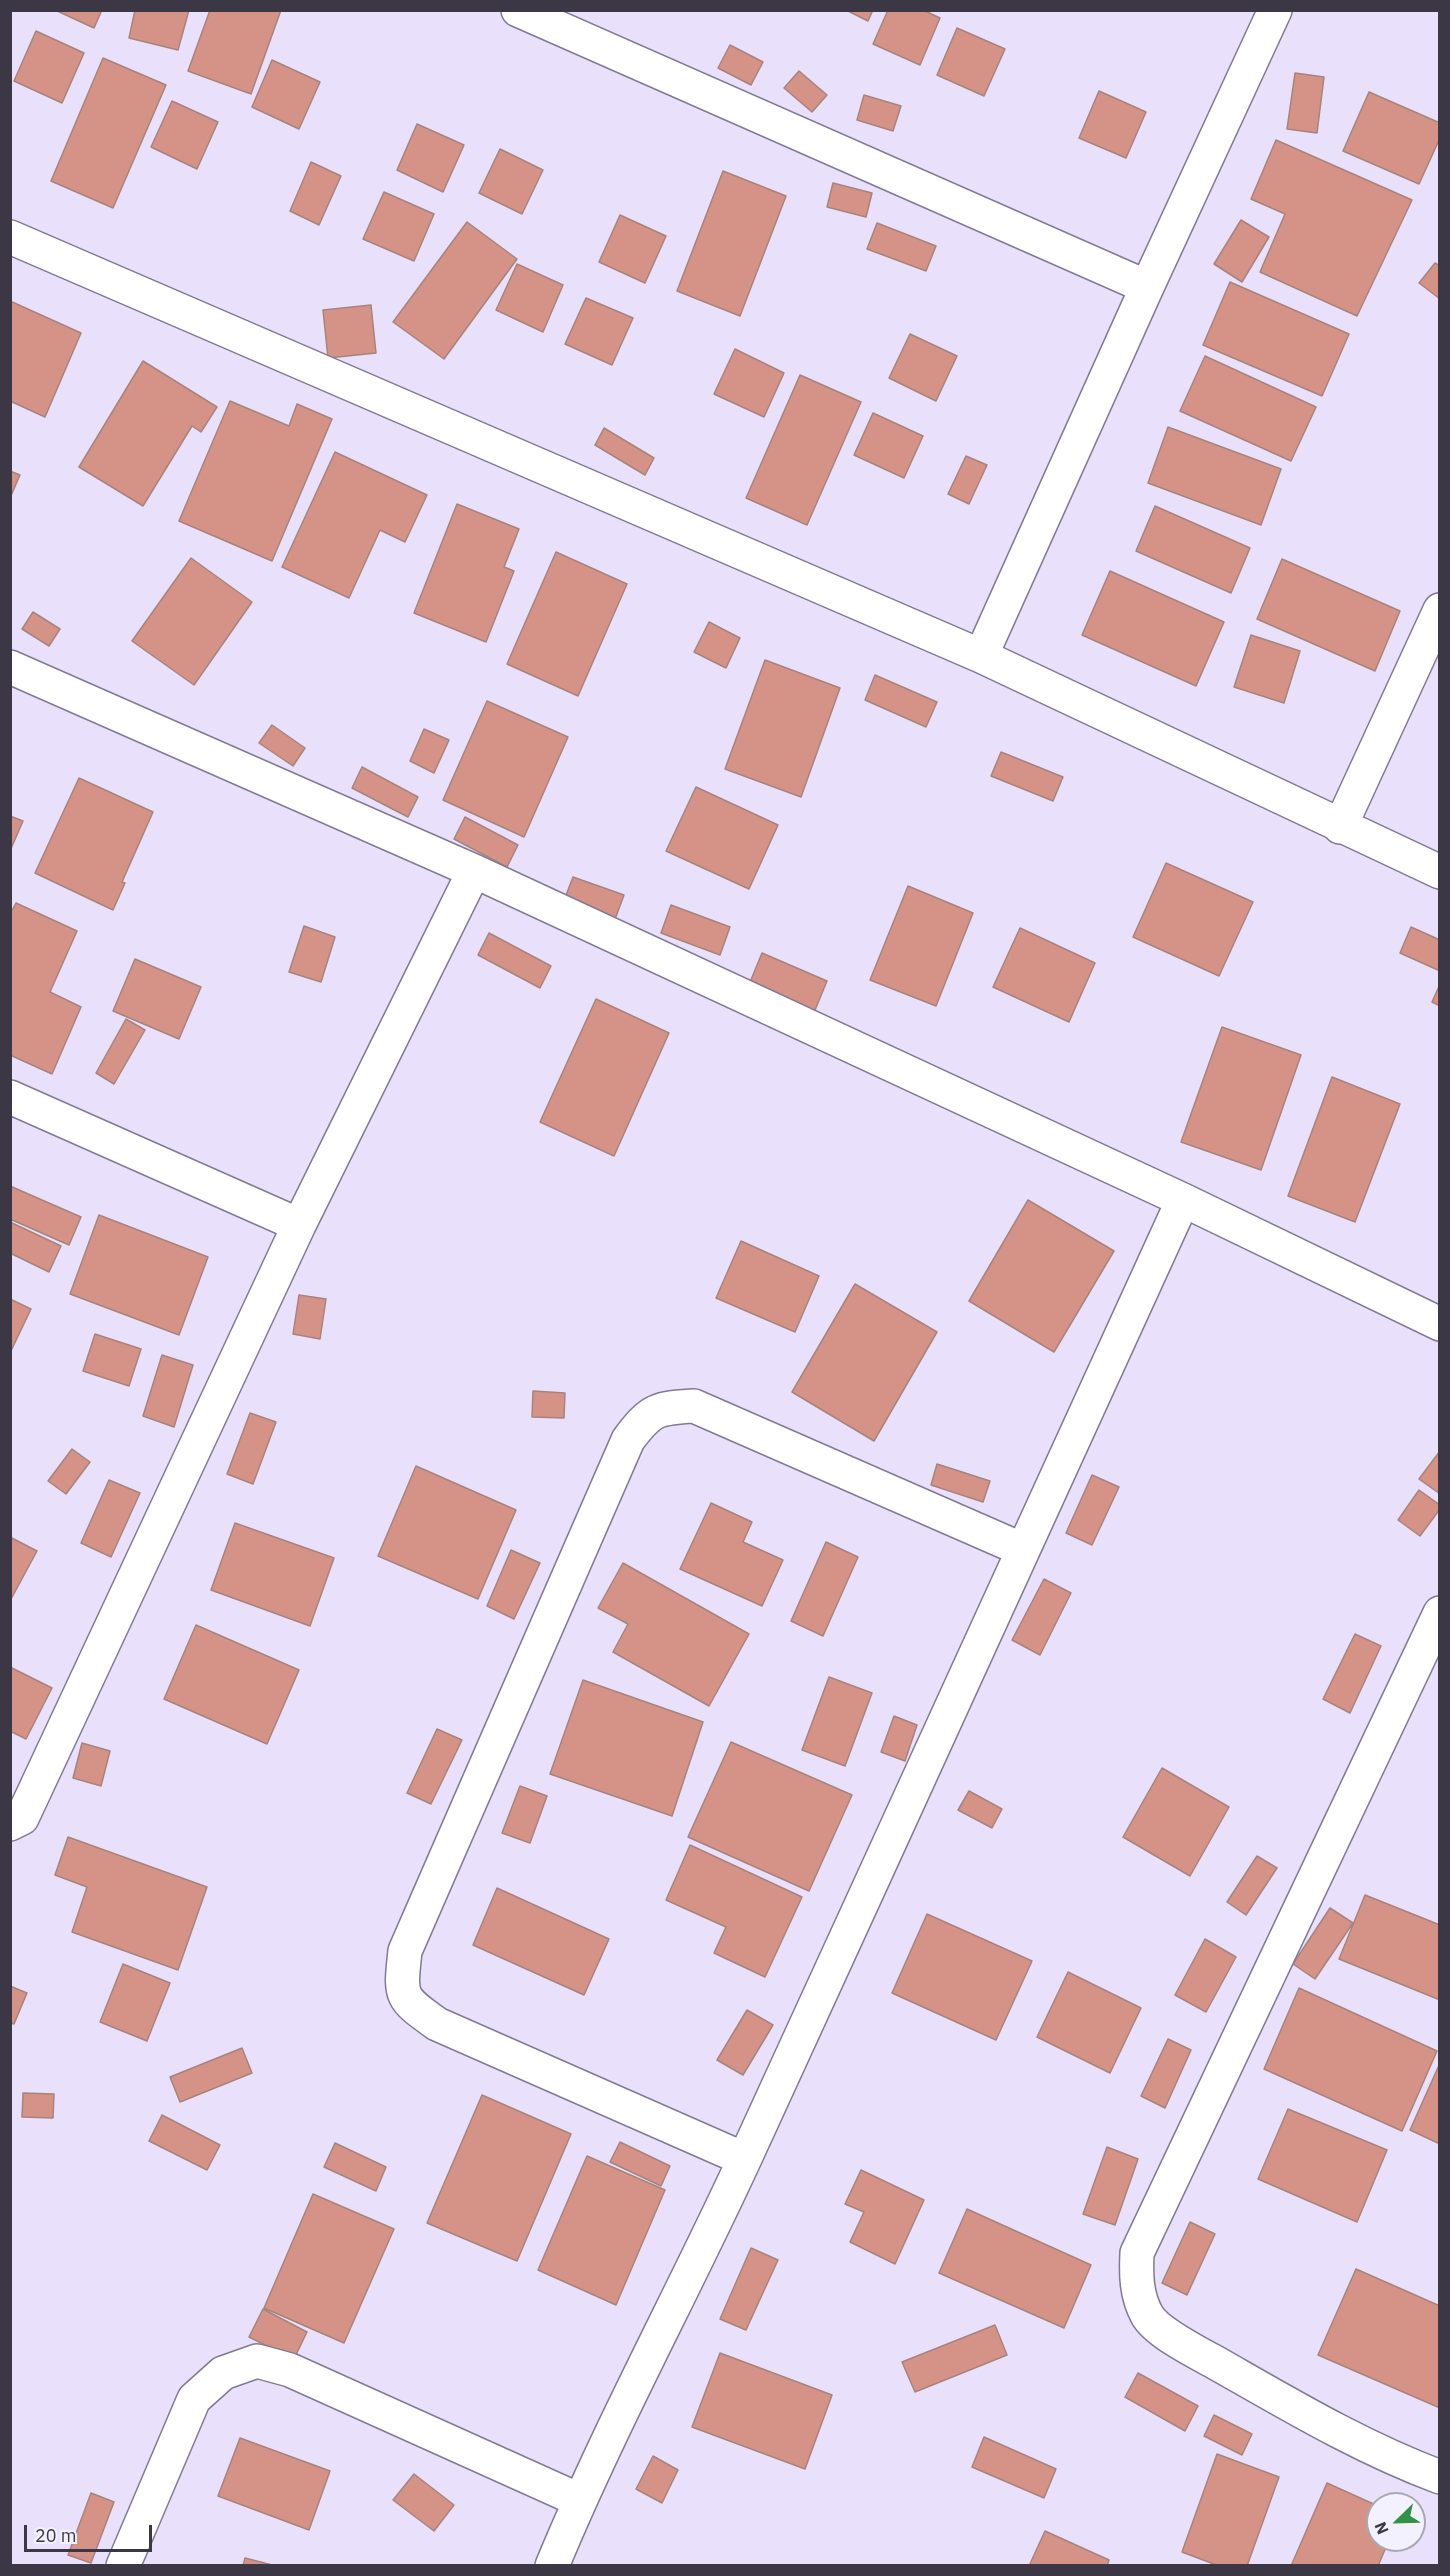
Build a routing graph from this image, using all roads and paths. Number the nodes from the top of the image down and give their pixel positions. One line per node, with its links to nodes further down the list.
1 (518, 10): 4 (street)
2 (1275, 10): 4 (street)
3 (10, 237): 6 (street)
4 (1147, 287): 6 (street)
5 (1440, 610): 8 (street)
6 (981, 656): 8 (street)
7 (10, 667): 9 (street)
8 (1341, 827): 10 (street)
9 (474, 871): 12 (street); 13 (street)
10 (1440, 872)
11 (10, 1098): 13 (street)
12 (1183, 1200): 14 (street); 15 (street)
13 (299, 1225): 17 (street)
14 (1440, 1324)
15 (1021, 1549): 18 (street); 18 (street)
16 (1440, 1613): 19 (street)
17 (10, 1824)
18 (744, 2159): 20 (street)
19 (1440, 2477)
20 (579, 2500): 21 (street); 22 (street)
21 (123, 2565)
22 (552, 2565)

